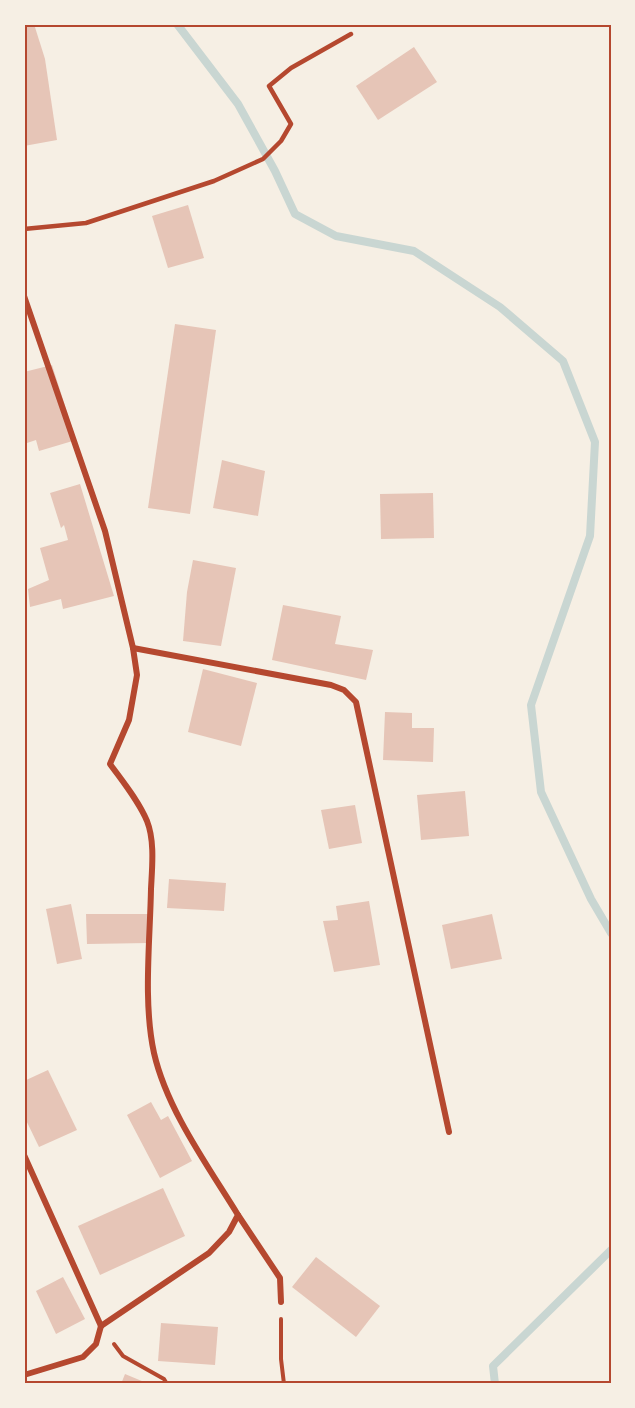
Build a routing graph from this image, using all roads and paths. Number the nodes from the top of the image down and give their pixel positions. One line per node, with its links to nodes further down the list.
1 (351, 34): 2 (lane)
2 (24, 229)
3 (24, 296): 4 (street)
4 (134, 648): 5 (street); 7 (street)
5 (449, 1132)
6 (24, 1155): 9 (street)
7 (238, 1215): 8 (street); 9 (street)
8 (280, 1302): 12 (path)
9 (101, 1326): 10 (street); 11 (path)
10 (24, 1375)
11 (167, 1384)
12 (284, 1384)

